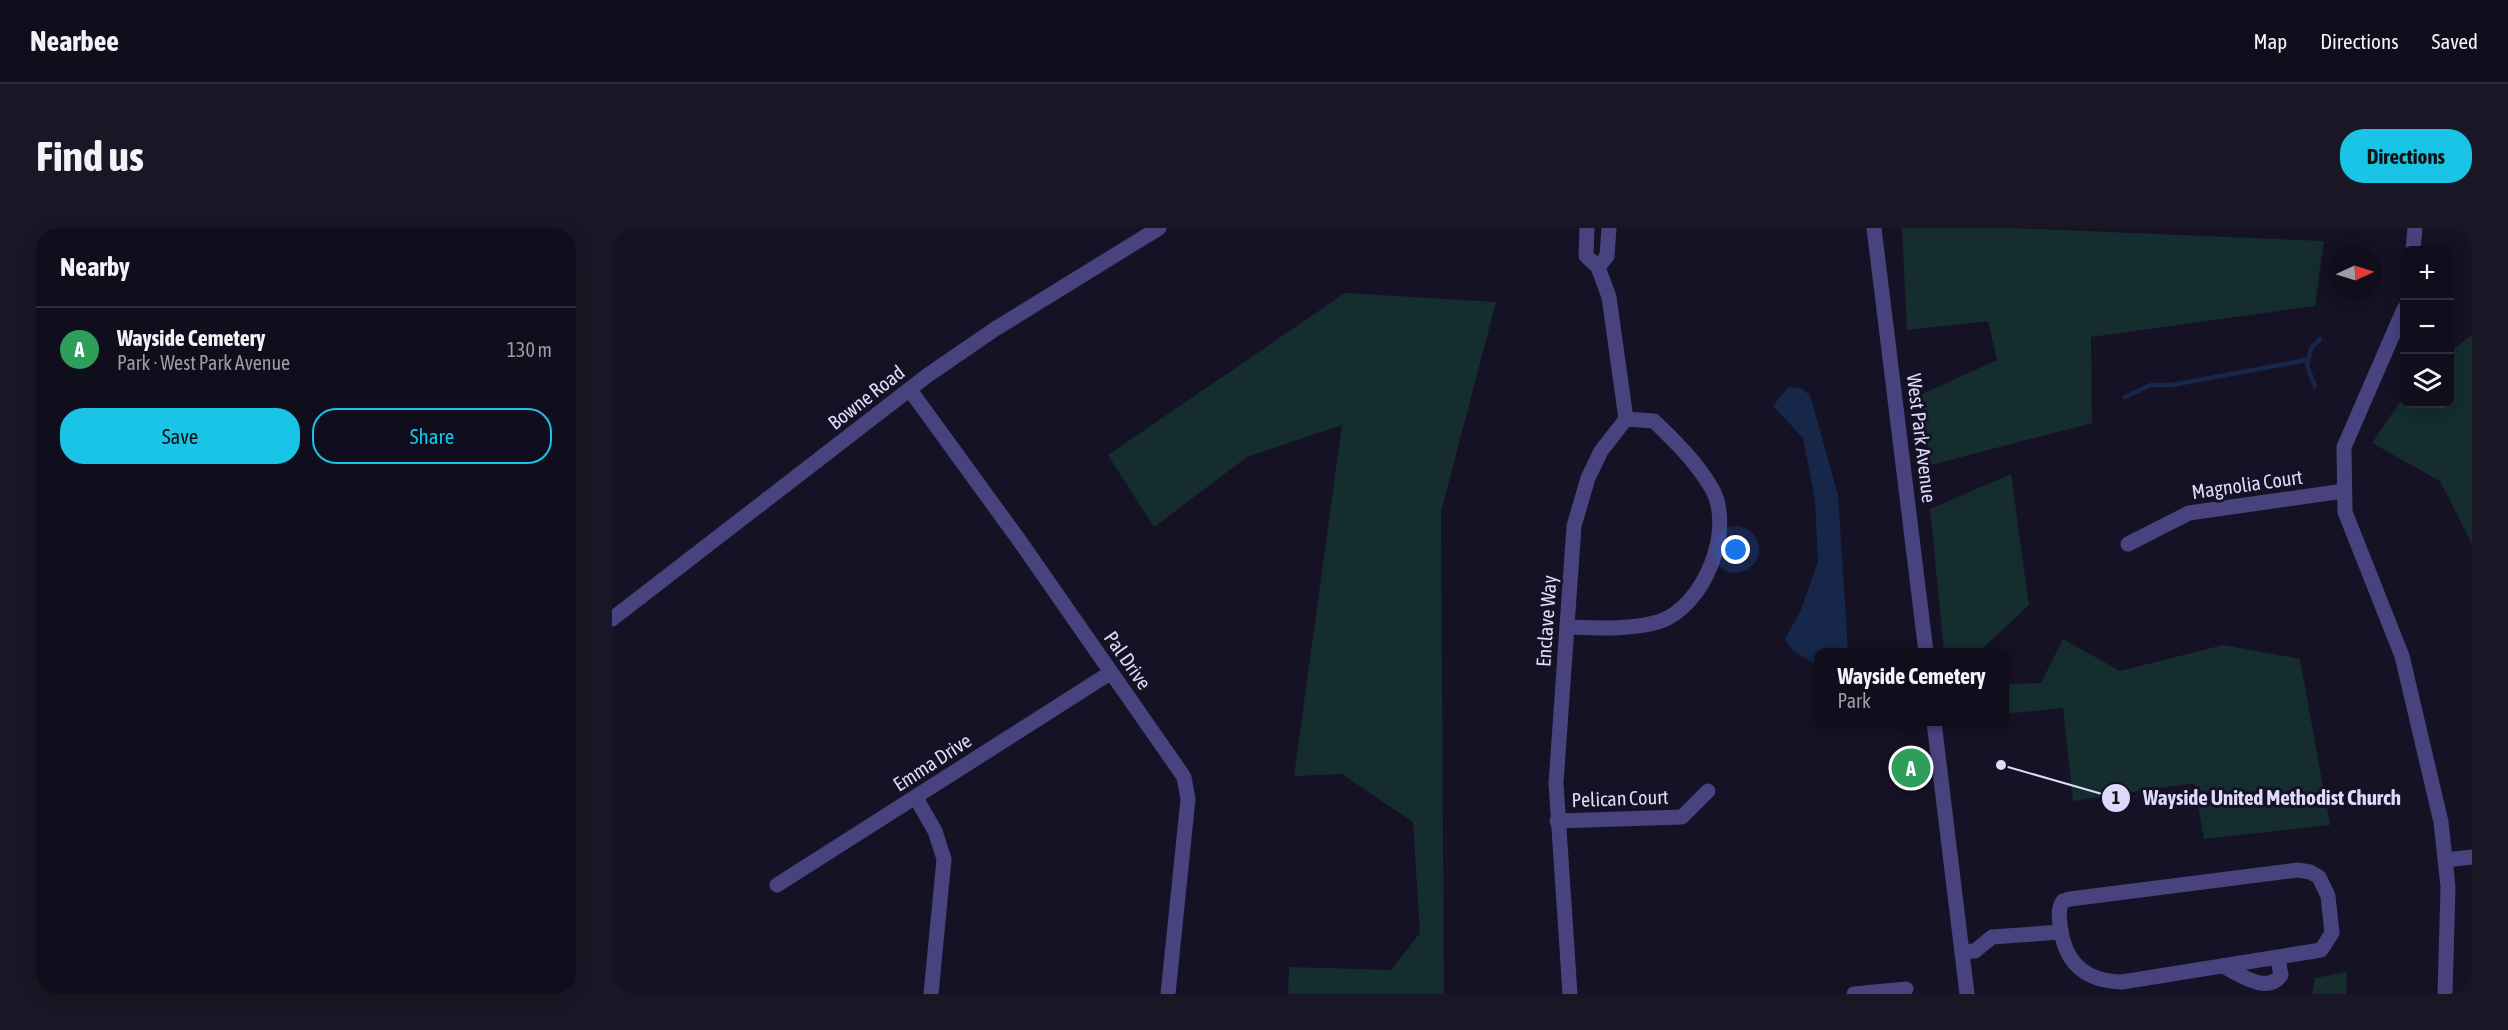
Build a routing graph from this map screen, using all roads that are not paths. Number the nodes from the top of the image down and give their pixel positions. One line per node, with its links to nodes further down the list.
1 (1159, 228): 9 (street, Bowne Road)
2 (1587, 228): 7 (street)
3 (1609, 228): 7 (street)
4 (1874, 228): 15 (street, West Park Avenue)
5 (2415, 228): 6 (street)
6 (2413, 246)
7 (1598, 267): 10 (street)
8 (2400, 318): 11 (street)
9 (910, 390): 13 (street, Bowne Road); 16 (street, Pal Drive)
10 (1626, 419): 14 (street, Enclave Way); 14 (street)
11 (2344, 491): 12 (street, Magnolia Court); 22 (street)
12 (2128, 544)
13 (612, 619)
14 (1567, 627): 20 (street, Enclave Way)
15 (1926, 648)
16 (1110, 673): 19 (street, Emma Drive); 30 (street, Pal Drive)
17 (1934, 726): 25 (street)
18 (1708, 790): 20 (street, Pelican Court)
19 (916, 798): 23 (street, Emma Drive); 29 (street)
20 (1557, 821): 31 (street, Enclave Way)
21 (2472, 857): 22 (street)
22 (2446, 860): 34 (street)
23 (777, 885)
24 (2061, 932): 25 (street); 26 (street); 27 (street)
25 (1962, 952): 33 (street)
26 (2278, 959): 27 (street); 27 (street)
27 (2225, 967)
28 (1905, 989): 32 (street)
29 (931, 994)
30 (1168, 994)
31 (1570, 994)
32 (1854, 994)
33 (1967, 994)
34 (2445, 994)

